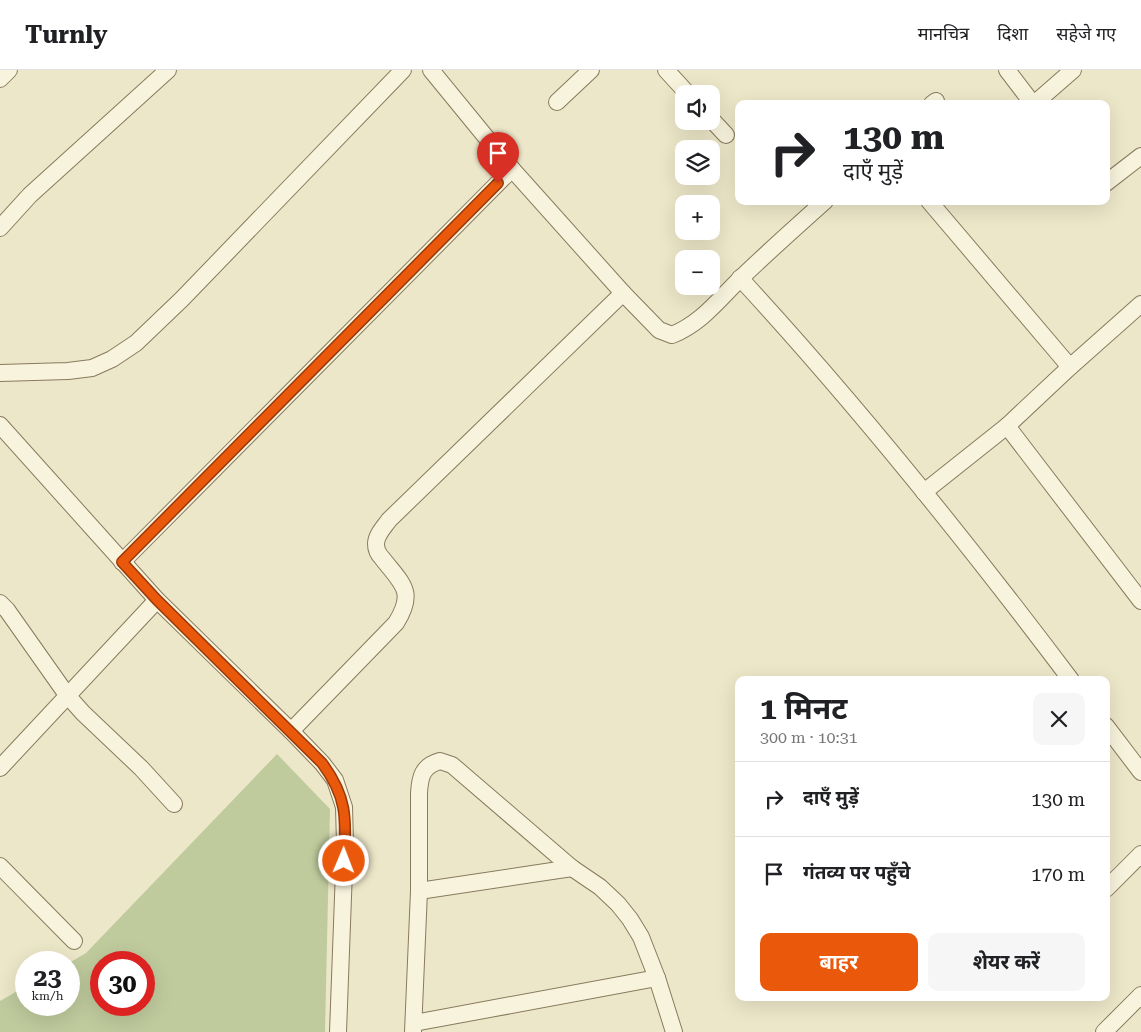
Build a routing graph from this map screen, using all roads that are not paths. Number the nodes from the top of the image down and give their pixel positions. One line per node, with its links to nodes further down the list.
1 (9, 70): 9 (street)
2 (168, 70): 21 (street)
3 (404, 70): 26 (street)
4 (431, 70): 17 (street)
5 (591, 70): 13 (street)
6 (666, 70): 10 (street)
7 (1007, 70): 11 (street)
8 (1073, 70): 12 (street)
9 (0, 79)
10 (680, 85)
11 (1030, 100)
12 (1038, 100)
13 (557, 102)
14 (720, 129): 15 (street)
15 (726, 135)
16 (1138, 165): 18 (street)
17 (512, 169): 23 (street); 30 (street)
18 (1110, 181)
19 (821, 205): 22 (street)
20 (932, 205): 25 (street)
21 (0, 228)
22 (740, 278): 23 (street); 29 (street)
23 (623, 293): 36 (street)
24 (1141, 304): 25 (street)
25 (1070, 367): 28 (street)
26 (0, 373)
27 (0, 425): 30 (street)
28 (1007, 426): 29 (street); 32 (street)
29 (924, 492): 34 (street)
30 (122, 562): 31 (street)
31 (157, 600): 35 (street); 36 (street)
32 (1141, 601)
33 (0, 603): 35 (street)
34 (1069, 676)
35 (67, 695): 38 (street); 40 (street)
36 (291, 731): 50 (street)
37 (1110, 731): 39 (street)
38 (0, 768)
39 (1141, 772)
40 (174, 804)
41 (1141, 854): 44 (street)
42 (0, 866): 46 (street)
43 (572, 868): 45 (street); 45 (street); 47 (street)
44 (1110, 885)
45 (419, 891): 49 (street)
46 (74, 941)
47 (657, 978): 49 (street); 51 (street)
48 (1141, 995): 52 (street)
49 (413, 1027)
50 (338, 1032)
51 (674, 1032)
52 (1104, 1032)

